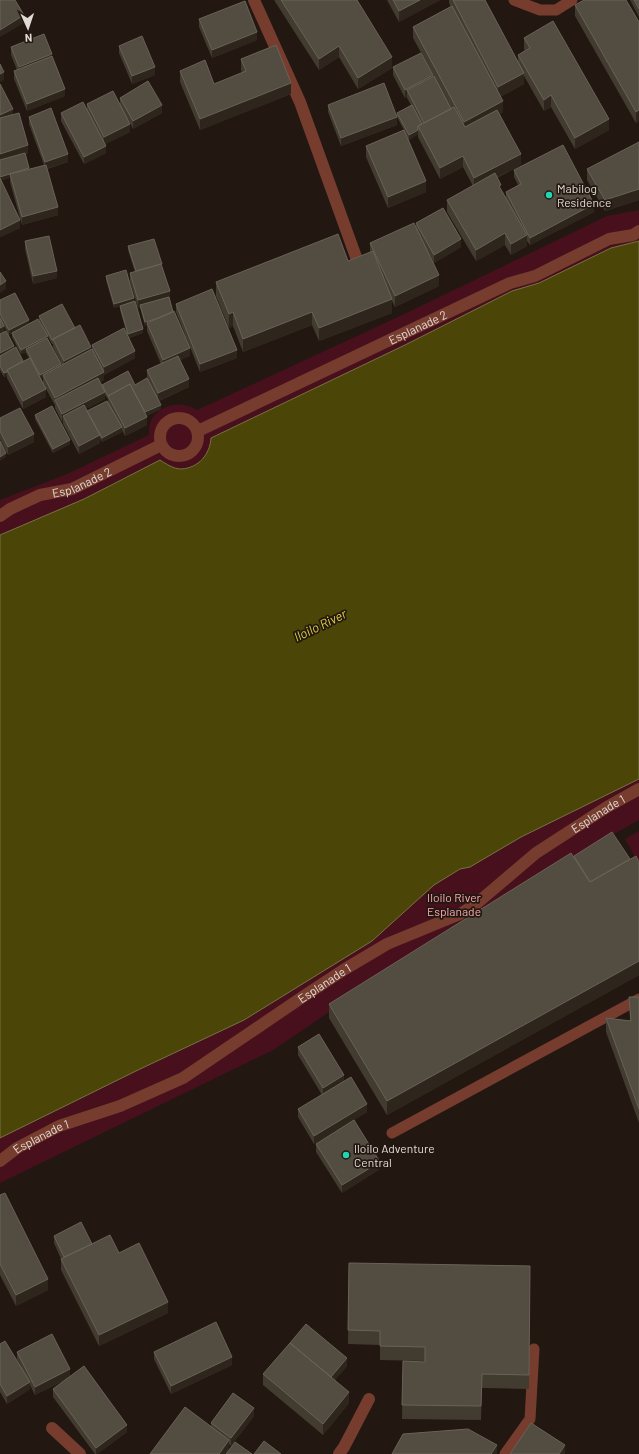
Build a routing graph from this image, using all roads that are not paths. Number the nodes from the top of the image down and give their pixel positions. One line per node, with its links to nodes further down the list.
1 (254, 0): 5 (street)
2 (514, 0): 3 (lane)
3 (572, 0)
4 (639, 231): 6 (street, Esplanade 2)
5 (356, 256)
6 (198, 431): 7 (street); 7 (street)
7 (161, 445): 8 (street, Esplanade 2)
8 (0, 516)
9 (639, 789): 12 (street, Esplanade 1)
10 (639, 999): 11 (lane)
11 (392, 1133)
12 (0, 1161)
13 (534, 1349): 18 (lane)
14 (369, 1399): 17 (street)
15 (52, 1428): 16 (street)
16 (80, 1454)
17 (339, 1454)
18 (505, 1454)

